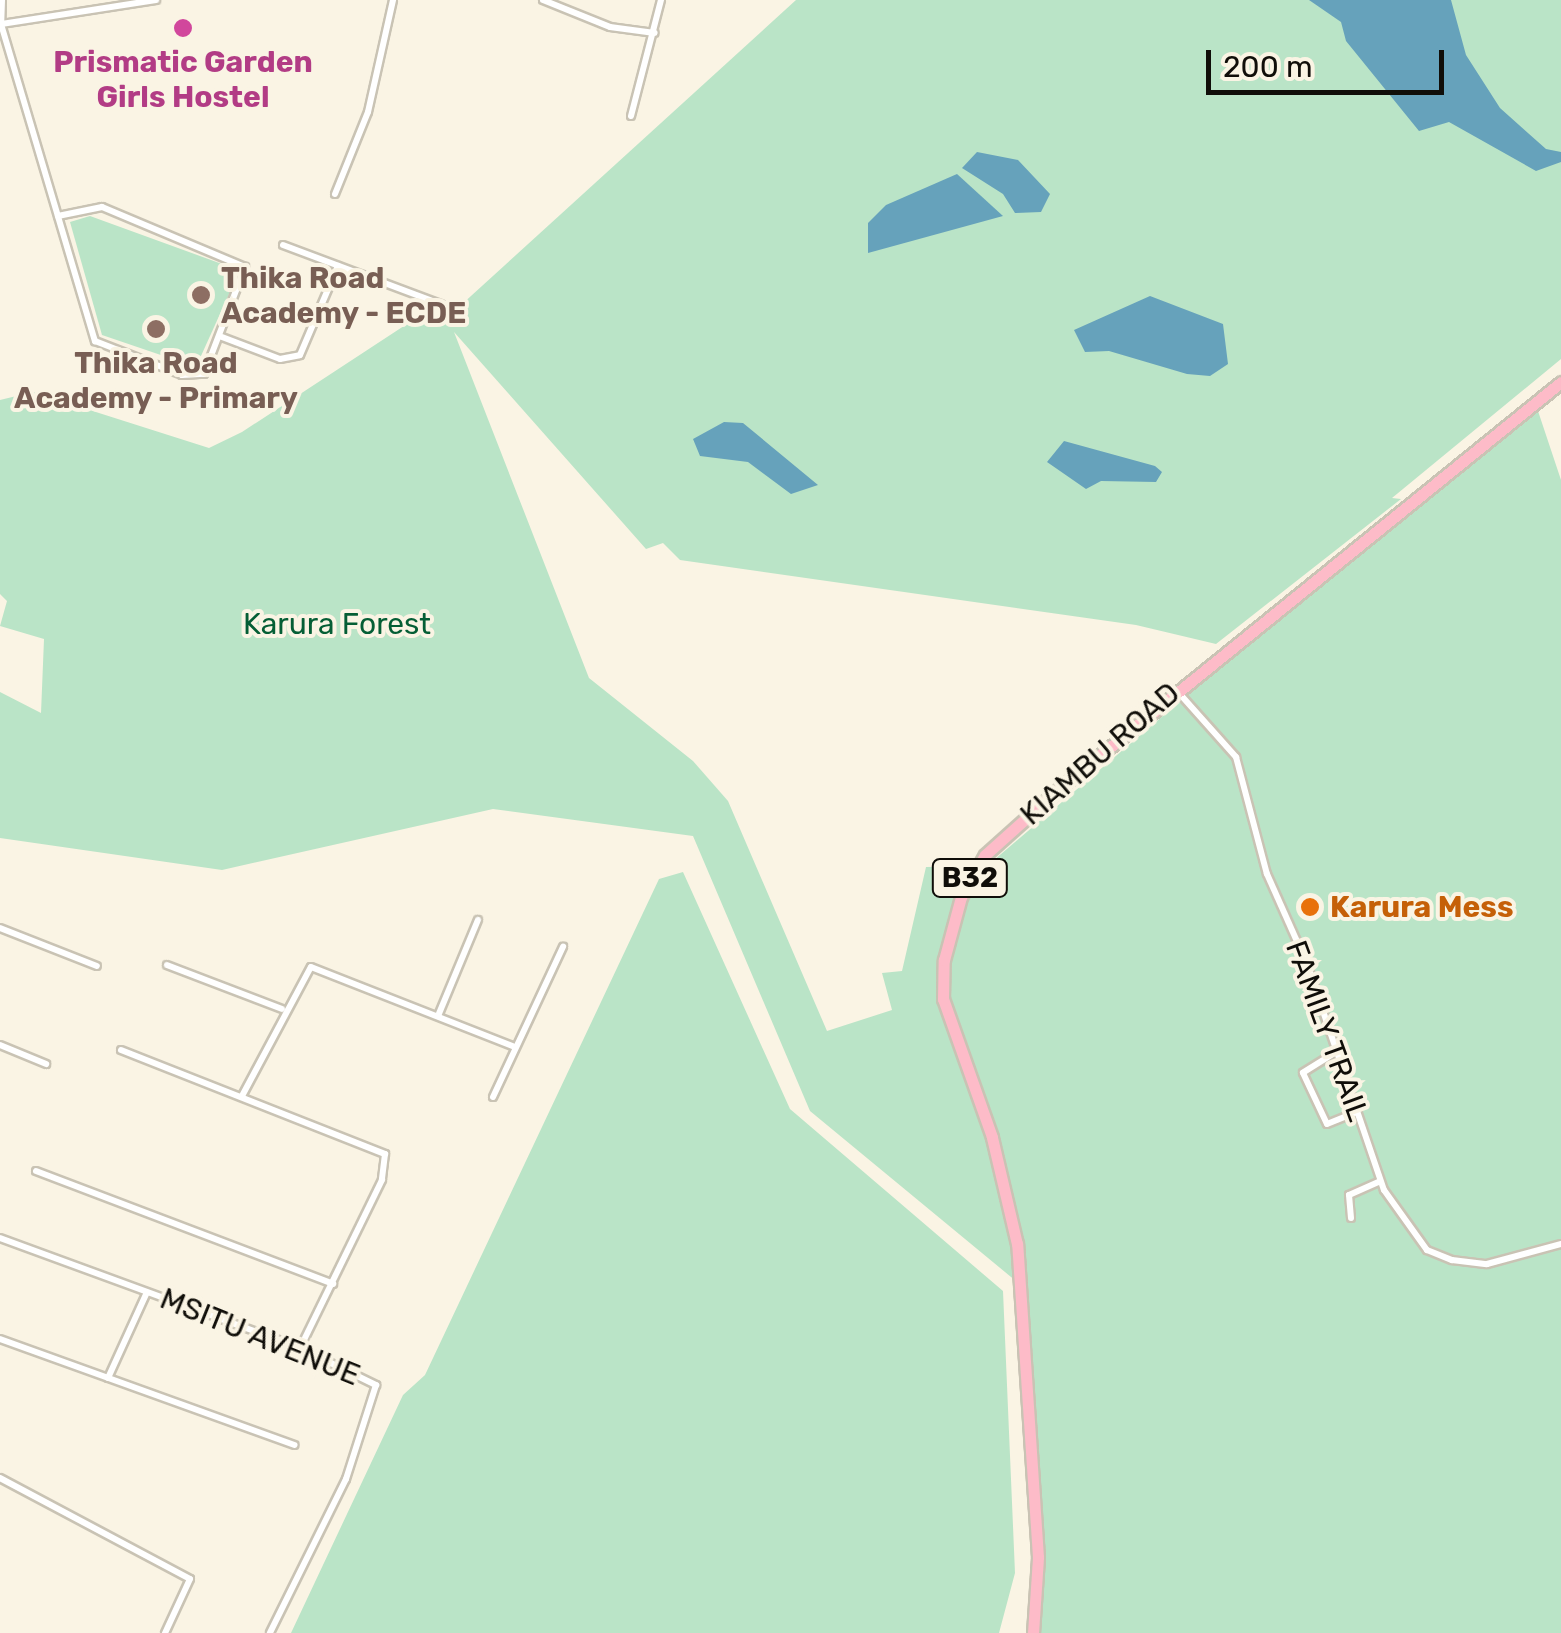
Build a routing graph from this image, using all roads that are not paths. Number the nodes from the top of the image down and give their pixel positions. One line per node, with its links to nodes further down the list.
1 (2, 0): 8 (street)
2 (87, 0): 7 (street)
3 (156, 0): 7 (street)
4 (394, 0): 11 (street)
5 (543, 0): 9 (street)
6 (661, 0): 9 (street)
7 (89, 11): 8 (street)
8 (0, 24): 12 (street)
9 (655, 33): 10 (street)
10 (631, 116)
11 (335, 194)
12 (58, 216): 16 (street); 16 (street)
13 (283, 245): 14 (street)
14 (338, 266): 15 (street); 16 (street)
15 (441, 304)
16 (222, 337)
17 (1561, 382): 18 (highway, KIAMBU ROAD / B32)
18 (1175, 688): 29 (street, FAMILY TRAIL); 48 (highway, KIAMBU ROAD / B32)
19 (478, 920): 25 (street)
20 (0, 928): 23 (street)
21 (563, 947): 27 (street)
22 (166, 965): 24 (street)
23 (98, 966)
24 (283, 1009): 25 (street); 31 (street)
25 (438, 1016): 27 (street)
26 (0, 1045): 30 (street)
27 (514, 1046): 32 (street)
28 (121, 1050): 31 (street)
29 (1336, 1052): 33 (street, FAMILY TRAIL); 33 (street)
30 (46, 1064)
31 (242, 1096): 39 (street)
32 (493, 1097)
33 (1357, 1112): 35 (street, FAMILY TRAIL)
34 (36, 1171): 39 (street)
35 (1380, 1181): 36 (street); 38 (street, FAMILY TRAIL)
36 (1351, 1218)
37 (0, 1238): 40 (street, MSITU AVENUE)
38 (1561, 1244)
39 (332, 1284): 42 (street)
40 (147, 1292): 42 (street, MSITU AVENUE); 43 (street)
41 (0, 1339): 43 (street)
42 (300, 1348): 47 (street, MSITU AVENUE)
43 (108, 1378): 44 (street)
44 (294, 1445)
45 (0, 1478): 46 (street)
46 (165, 1633)
47 (270, 1633)
48 (1033, 1633)

